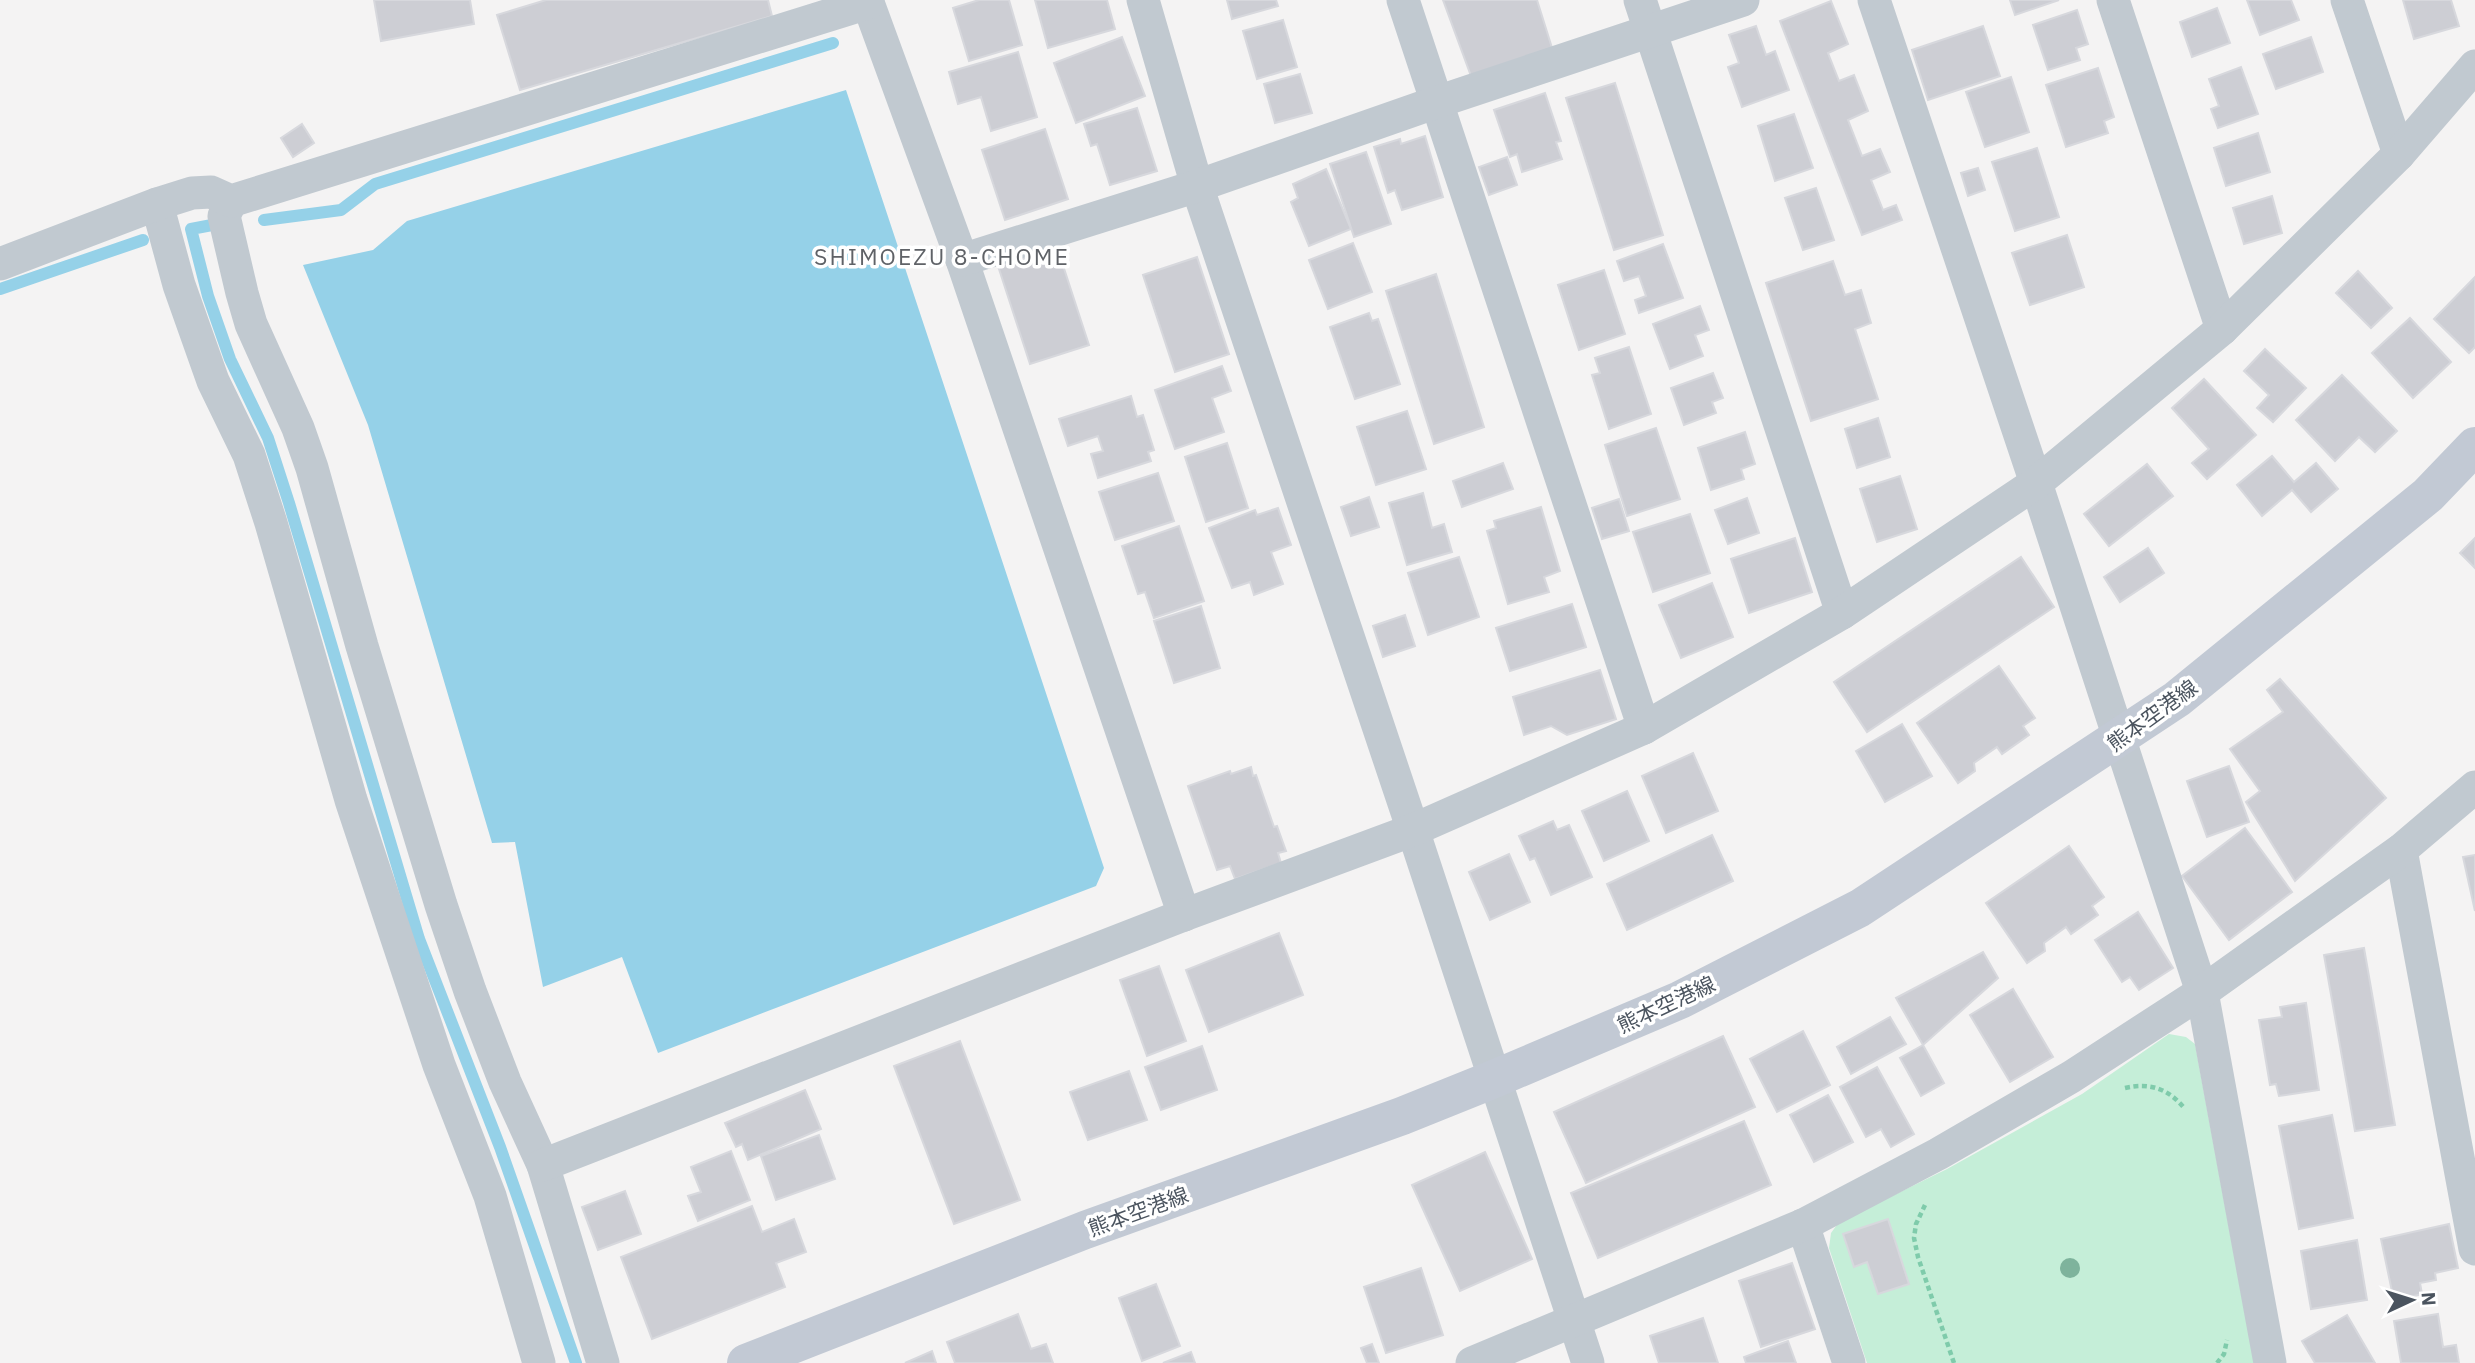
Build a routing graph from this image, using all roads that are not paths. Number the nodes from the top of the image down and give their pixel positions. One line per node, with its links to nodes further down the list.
1 (1143, 0): 13 (street)
2 (1403, 0): 11 (street)
3 (1640, 0): 9 (street)
4 (1743, 0): 9 (street)
5 (1874, 0): 20 (street)
6 (2113, 0): 18 (street)
7 (2347, 0): 12 (street)
8 (868, 2): 14 (street); 16 (street)
9 (1650, 31): 11 (street); 21 (street)
10 (2475, 66): 12 (street)
11 (1437, 102): 13 (street); 22 (street)
12 (2399, 154): 18 (street)
13 (1197, 186): 16 (street); 25 (street)
14 (231, 201): 15 (street); 30 (street)
15 (157, 204): 17 (street); 34 (street)
16 (962, 260): 27 (street)
17 (0, 264)
18 (2221, 329): 20 (street)
19 (2475, 446): 23 (main road, 熊本空港線)
20 (2036, 483): 21 (street); 23 (street)
21 (1842, 613): 22 (street)
22 (1644, 728): 25 (street)
23 (2120, 738): 28 (street); 29 (main road, 熊本空港線)
24 (2475, 787): 26 (street)
25 (1413, 830): 27 (street); 29 (street)
26 (2401, 850): 28 (street); 32 (street)
27 (1184, 915): 30 (street)
28 (2202, 992): 31 (street); 40 (street)
29 (1494, 1079): 33 (street); 36 (main road, 熊本空港線)
30 (543, 1165): 35 (street)
31 (1803, 1225): 33 (street); 39 (street)
32 (2475, 1249)
33 (1575, 1321): 37 (street); 38 (street)
34 (539, 1363)
35 (603, 1363)
36 (746, 1363)
37 (1472, 1363)
38 (1588, 1363)
39 (1849, 1363)
40 (2270, 1363)

